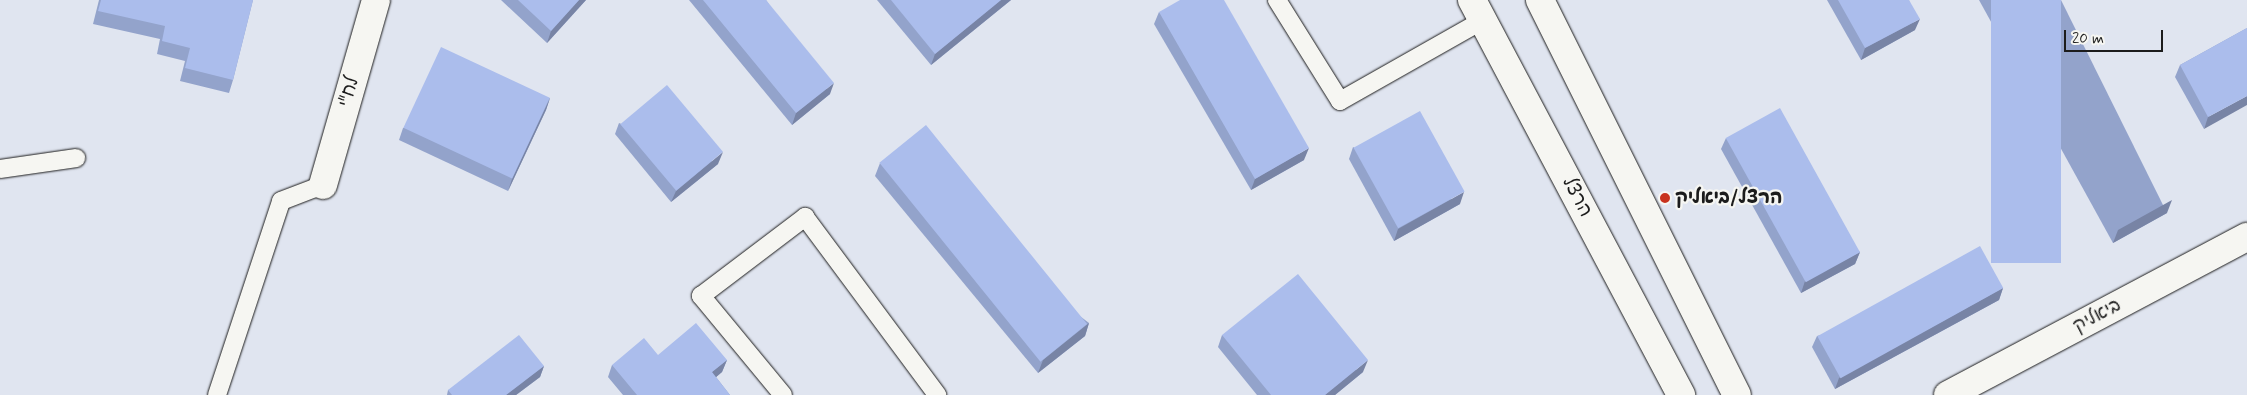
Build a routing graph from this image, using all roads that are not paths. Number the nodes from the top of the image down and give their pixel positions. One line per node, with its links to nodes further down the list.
1 (376, 0): 7 (street, לח"י)
2 (1277, 0): 4 (lane)
3 (1540, 0): 13 (street)
4 (1478, 10): 12 (street, הרצל)
5 (76, 158): 6 (lane)
6 (0, 170)
7 (323, 185): 9 (lane)
8 (2247, 237): 14 (street, ביאליק)
9 (217, 395)
10 (783, 395): 11 (lane)
11 (937, 395)
12 (1681, 395)
13 (1737, 395)
14 (1948, 395)

